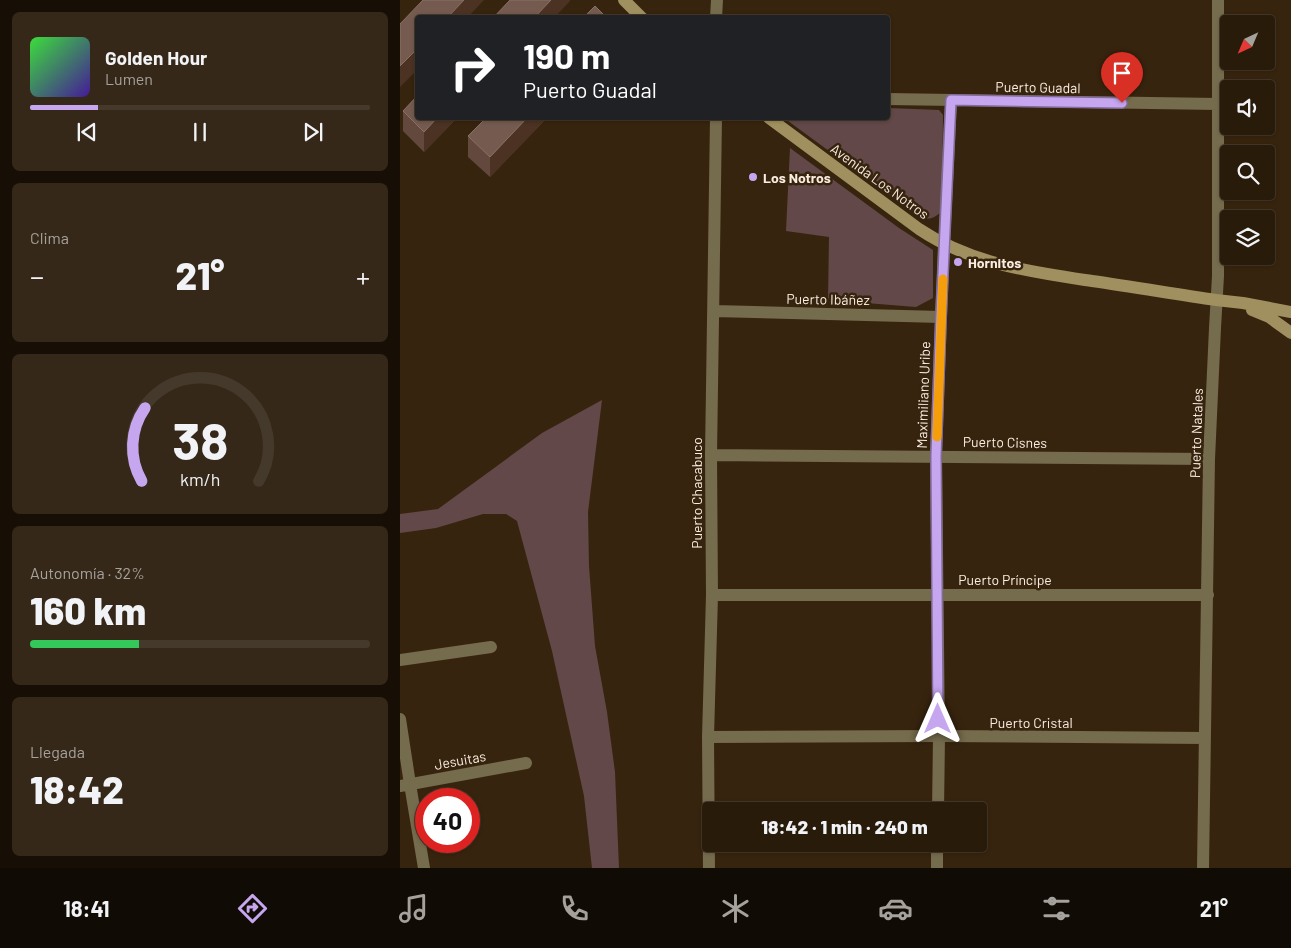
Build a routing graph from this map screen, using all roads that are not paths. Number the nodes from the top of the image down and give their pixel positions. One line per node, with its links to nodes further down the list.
1 (624, 0): 4 (main road)
2 (716, 0): 5 (street)
3 (1218, 0): 8 (street, Puerto Natales)
4 (639, 15)
5 (716, 15)
6 (890, 99): 7 (street, Puerto Guadal)
7 (951, 100): 8 (street, Puerto Guadal); 11 (street, Maximiliano Uribe)
8 (1218, 104): 12 (street, Puerto Natales)
9 (716, 120): 13 (street, Puerto Chacabuco)
10 (772, 120): 11 (main road, Avenida Los Notros)
11 (944, 244): 12 (main road, Avenida Los Notros); 15 (street, Maximiliano Uribe)
12 (1216, 300): 14 (main road, Avenida Los Notros); 16 (main road, Avenida Los Notros); 19 (street, Puerto Natales)
13 (714, 311): 15 (street, Puerto Ibáñez); 17 (street, Puerto Chacabuco)
14 (1291, 312)
15 (941, 317): 18 (street, Maximiliano Uribe)
16 (1291, 332)
17 (711, 455): 18 (street, Puerto Cisnes); 20 (street, Puerto Chacabuco)
18 (936, 456): 19 (street, Puerto Cisnes); 21 (street, Maximiliano Uribe)
19 (1210, 459): 22 (street, Puerto Natales)
20 (712, 594): 21 (street, Puerto Príncipe); 27 (street, Puerto Chacabuco)
21 (938, 594): 22 (street, Puerto Príncipe); 26 (street, Maximiliano Uribe)
22 (1208, 595): 28 (street, Puerto Natales)
23 (491, 647): 24 (street)
24 (400, 660)
25 (400, 719): 30 (street)
26 (938, 736): 27 (street, Puerto Cristal); 28 (street, Puerto Cristal); 31 (street, Maximiliano Uribe)
27 (708, 737): 34 (street, Puerto Chacabuco)
28 (1205, 738): 36 (street, Puerto Natales)
29 (526, 763): 30 (street, Jesuitas)
30 (405, 785): 33 (street)
31 (938, 802)
32 (937, 852): 35 (street)
33 (424, 868)
34 (708, 868)
35 (937, 868)
36 (1203, 868)

